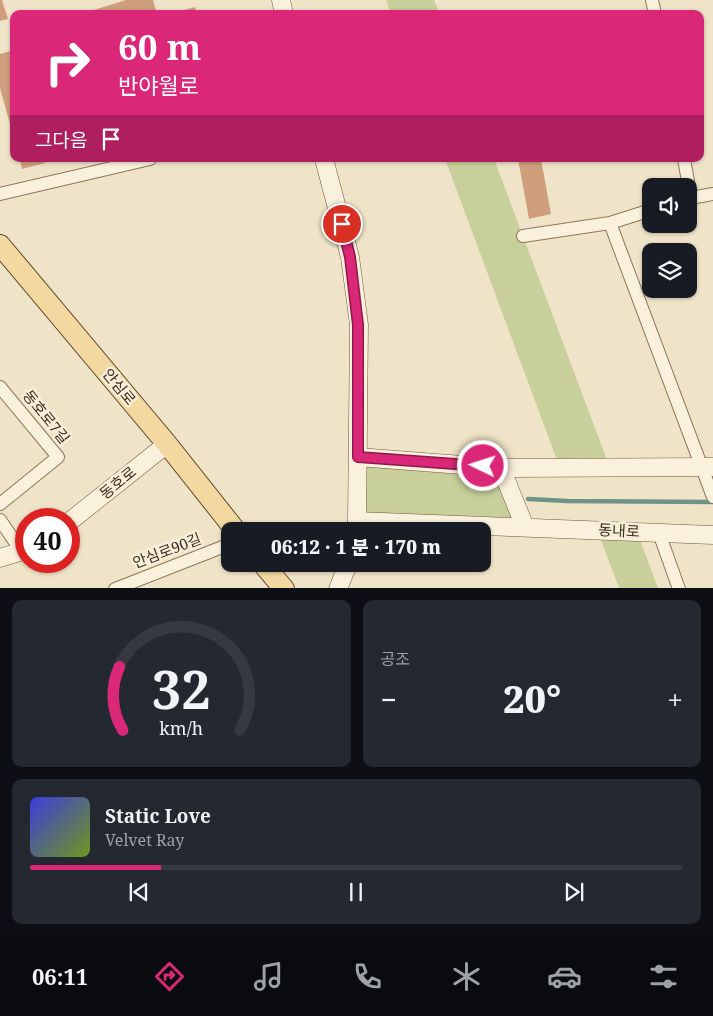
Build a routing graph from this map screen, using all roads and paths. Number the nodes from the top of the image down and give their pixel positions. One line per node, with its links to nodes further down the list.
1 (137, 162): 5 (street)
2 (325, 162): 14 (street)
3 (684, 162): 4 (street)
4 (687, 178)
5 (0, 194)
6 (713, 194): 7 (street)
7 (697, 197)
8 (642, 213): 9 (street)
9 (610, 223): 10 (street); 15 (street)
10 (523, 236)
11 (0, 245): 13 (main road, 안심로)
12 (0, 387): 18 (street, 동호로7길)
13 (167, 444): 19 (street, 동호로); 21 (main road, 안심로)
14 (358, 457): 16 (street); 22 (street)
15 (707, 467): 16 (street); 17 (street)
16 (501, 468): 24 (street)
17 (713, 497)
18 (0, 504)
19 (80, 513)
20 (0, 520): 27 (street)
21 (229, 522)
22 (356, 522)
23 (491, 527): 24 (street, 동내로)
24 (525, 527): 25 (street, 동내로)
25 (659, 533): 26 (street, 동내로); 36 (street)
26 (713, 535)
27 (15, 539)
28 (221, 547): 33 (street, 안심로90길)
29 (15, 554): 30 (street)
30 (0, 558)
31 (270, 572): 34 (main road)
32 (345, 572): 35 (street)
33 (115, 588)
34 (284, 588)
35 (338, 588)
36 (679, 588)

